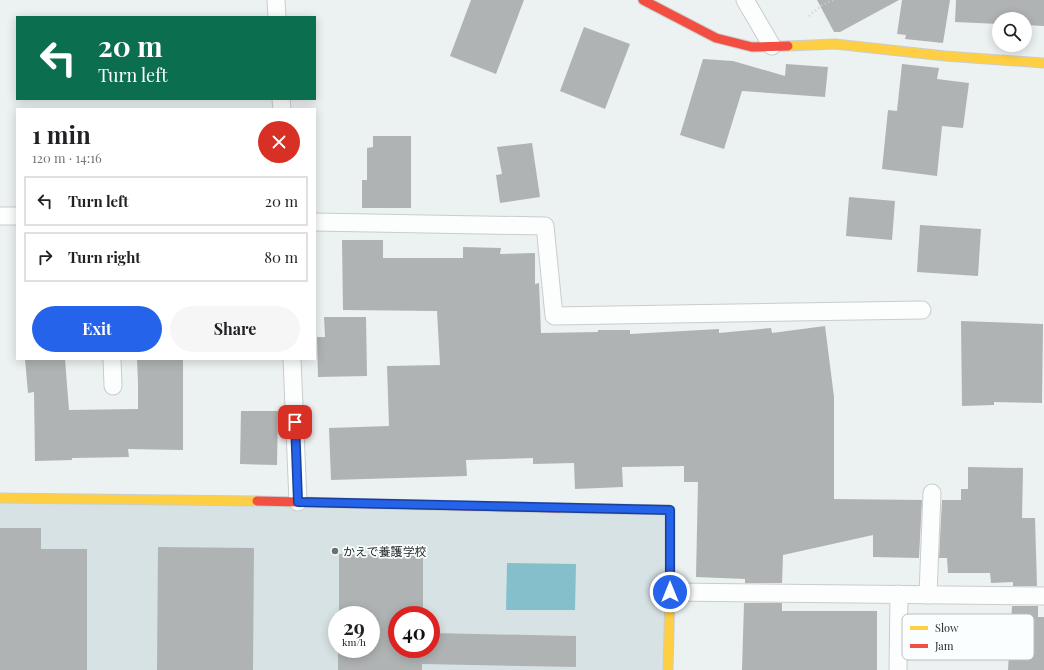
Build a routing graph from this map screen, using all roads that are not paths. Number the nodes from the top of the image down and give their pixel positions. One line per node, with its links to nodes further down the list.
1 (276, 0): 4 (lane)
2 (643, 0): 5 (street)
3 (745, 0): 5 (lane)
4 (277, 16)
5 (772, 46): 6 (street)
6 (1044, 63)
7 (0, 216): 8 (lane)
8 (16, 216)
9 (316, 222): 10 (lane)
10 (922, 310)
11 (112, 360): 13 (lane)
12 (292, 360): 16 (lane)
13 (113, 386)
14 (932, 493): 19 (lane)
15 (0, 498): 16 (street)
16 (298, 502): 17 (street)
17 (670, 592): 18 (lane); 21 (street)
18 (900, 594): 19 (lane); 22 (lane)
19 (928, 595): 20 (lane)
20 (1044, 596)
21 (668, 670)
22 (898, 670)

